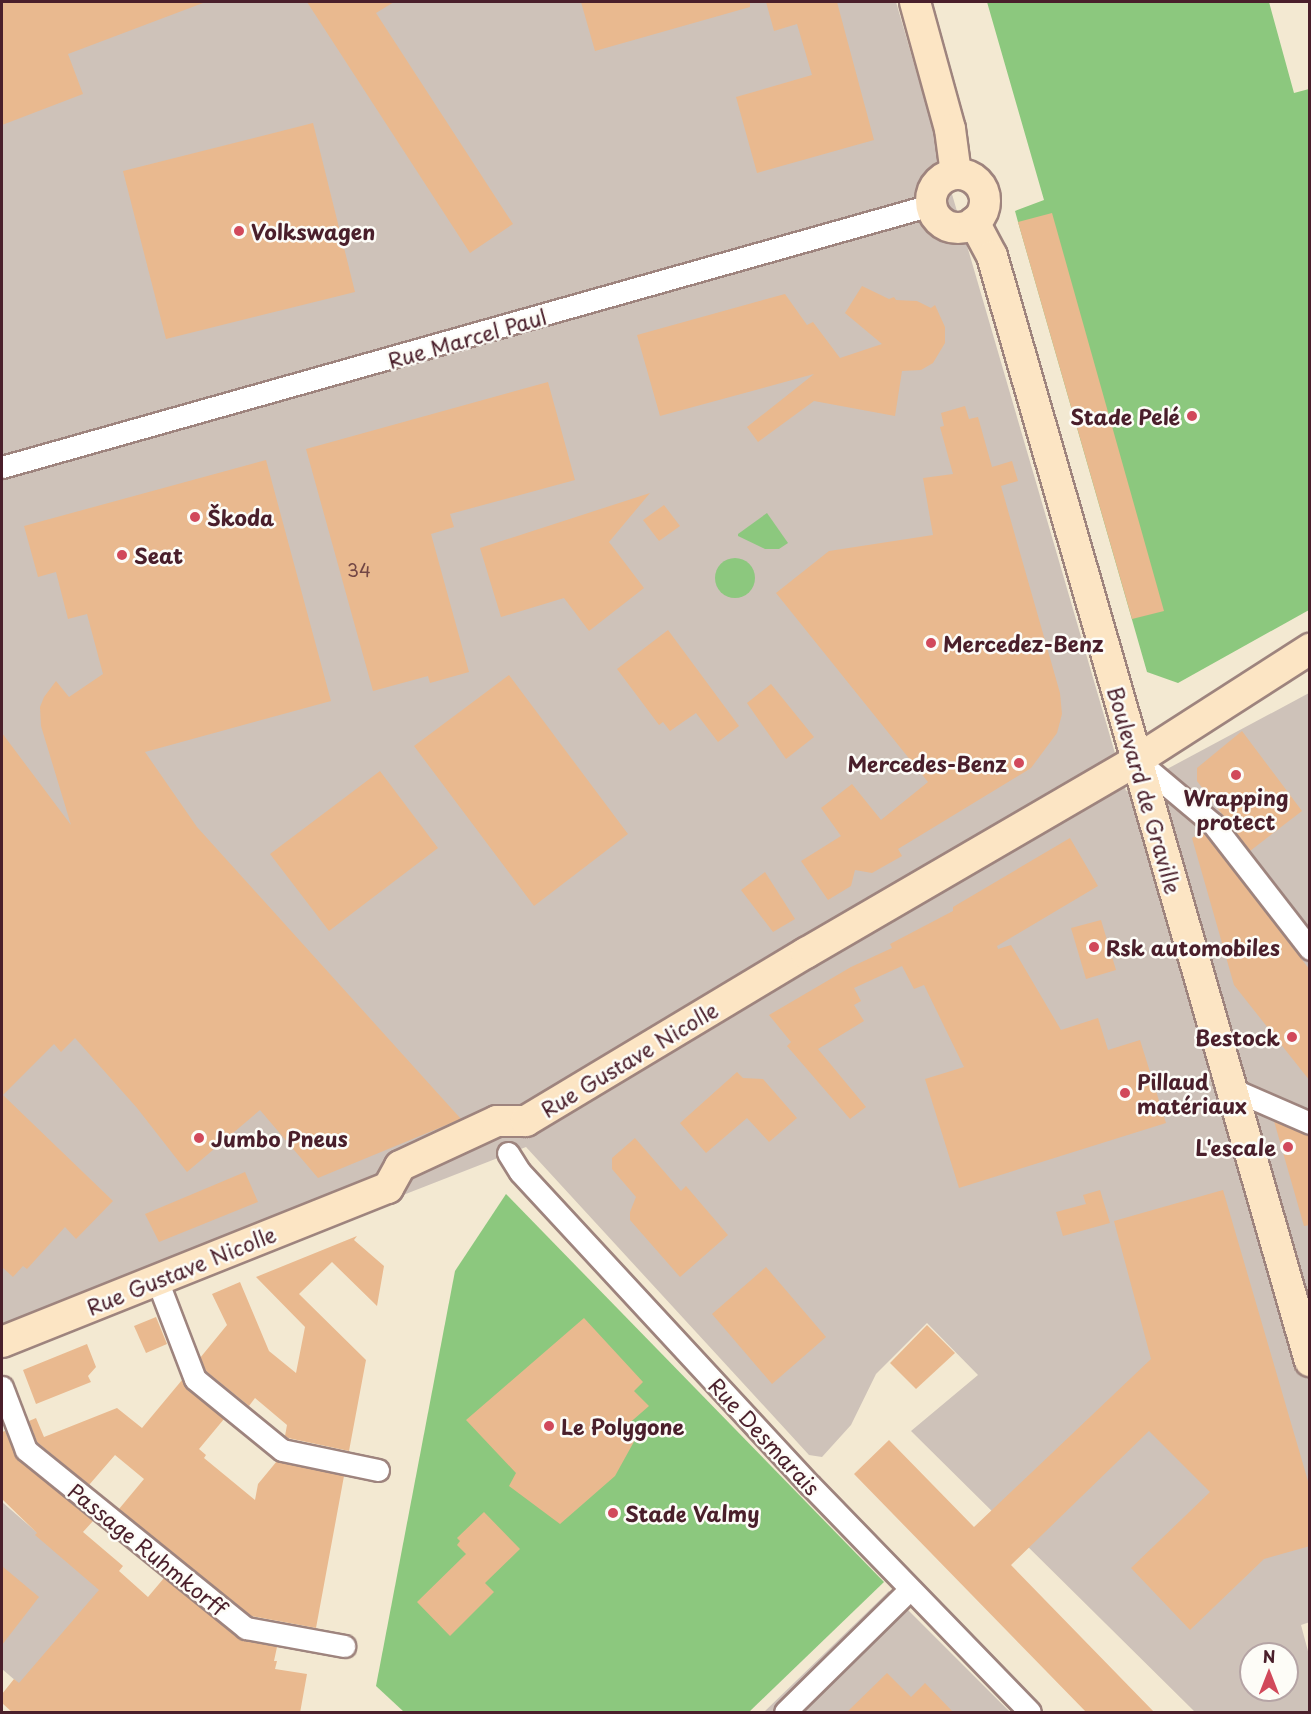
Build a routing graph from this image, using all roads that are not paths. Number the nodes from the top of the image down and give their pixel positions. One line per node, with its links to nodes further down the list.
1 (915, 2): 2 (street)
2 (956, 174): 3 (street); 4 (street)
3 (931, 206): 4 (street); 5 (street, Rue Marcel Paul)
4 (974, 222): 7 (street, Boulevard de Graville)
5 (2, 467)
6 (1310, 649): 7 (street, Rue Gustave Nicolle)
7 (1137, 760): 8 (street); 9 (street, Boulevard de Graville); 12 (street, Rue Gustave Nicolle)
8 (1310, 949)
9 (1232, 1089): 10 (street); 14 (street, Boulevard de Graville)
10 (1310, 1124)
11 (508, 1153): 17 (street, Rue Desmarais)
12 (157, 1280): 13 (street, Rue Gustave Nicolle); 16 (street)
13 (2, 1342)
14 (1310, 1361)
15 (2, 1387): 18 (street, Passage Ruhmkorff)
16 (378, 1470)
17 (910, 1589): 19 (street); 20 (street, Rue Desmarais)
18 (344, 1646)
19 (785, 1713)
20 (1030, 1713)

